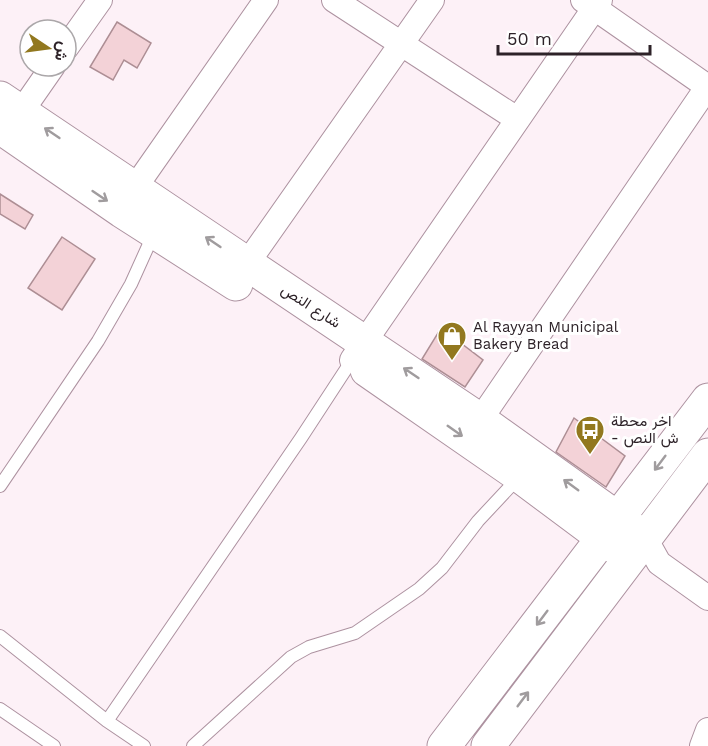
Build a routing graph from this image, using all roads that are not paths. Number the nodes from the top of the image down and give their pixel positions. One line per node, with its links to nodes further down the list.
1 (100, 0): 6 (street)
2 (266, 0): 12 (street)
3 (334, 0): 7 (street)
4 (432, 0): 7 (street)
5 (593, 3): 9 (street); 11 (street)
6 (78, 31)
7 (402, 44): 11 (street); 14 (street)
8 (41, 78): 10 (street)
9 (708, 87): 17 (street)
10 (7, 112): 12 (main road, شارع النص, one-way to 10); 13 (main road, شارع النص, one-way to 13)
11 (518, 119): 15 (street)
12 (134, 189): 14 (main road, شارع النص, one-way to 12)
13 (155, 232): 15 (main road, شارع النص); 20 (lane)
14 (246, 265): 15 (main road, شارع النص)
15 (359, 351): 17 (main road, شارع النص, one-way to 15); 19 (main road, شارع النص, one-way to 19); 26 (lane)
16 (708, 400): 21 (main road, one-way to 21)
17 (480, 420): 21 (main road, شارع النص, one-way to 17)
18 (708, 454): 22 (main road)
19 (520, 476): 21 (main road, شارع النص); 30 (lane)
20 (0, 486)
21 (611, 529): 22 (main road); 31 (main road, one-way to 31)
22 (644, 553): 23 (street); 32 (main road, one-way to 22)
23 (708, 598)
24 (0, 636): 26 (lane)
25 (0, 709): 28 (lane)
26 (107, 721): 29 (lane)
27 (708, 730): 33 (street)
28 (54, 746)
29 (144, 746)
30 (193, 746)
31 (444, 746)
32 (488, 746)
33 (702, 746)

